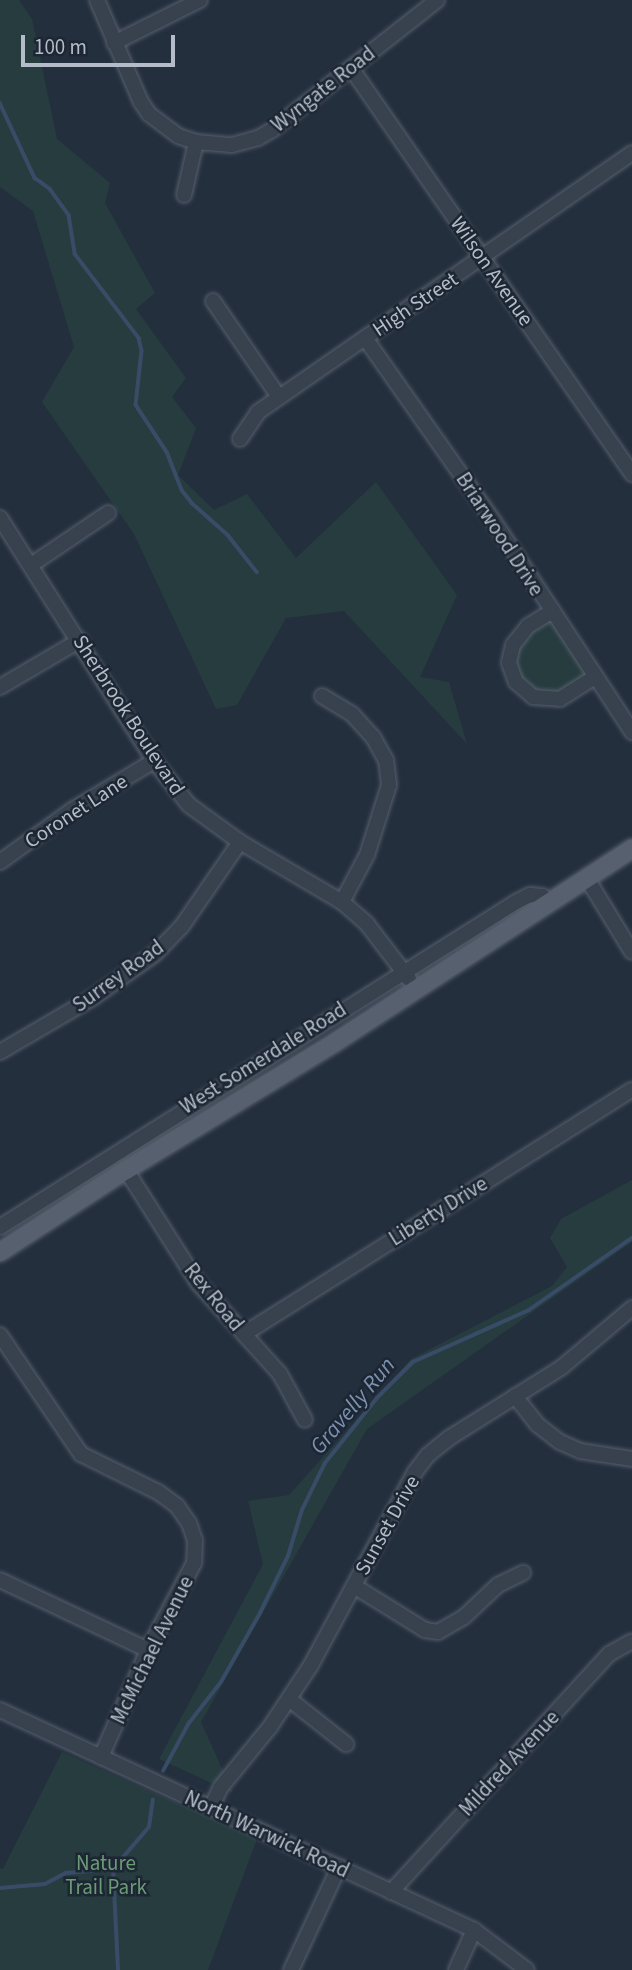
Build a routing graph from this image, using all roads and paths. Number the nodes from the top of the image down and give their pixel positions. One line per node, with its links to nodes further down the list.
1 (97, 0): 4 (street)
2 (201, 0): 4 (street)
3 (437, 0): 5 (street, Wyngate Road)
4 (114, 43): 6 (street)
5 (351, 68): 6 (street, Wyngate Road); 9 (street, Wilson Avenue)
6 (195, 142): 8 (street)
7 (632, 153): 9 (street, High Street)
8 (184, 195)
9 (482, 257): 11 (street, High Street); 14 (street, Wilson Avenue)
10 (213, 301): 12 (street)
11 (365, 338): 12 (street, High Street); 18 (street, Briarwood Drive)
12 (279, 397): 13 (street, High Street)
13 (240, 439)
14 (632, 474)
15 (108, 513): 17 (street)
16 (0, 518): 17 (street, Sherbrook Boulevard)
17 (31, 565): 19 (street, Sherbrook Boulevard)
18 (551, 612): 20 (street, Briarwood Drive); 20 (street)
19 (80, 640): 21 (street); 24 (street, Sherbrook Boulevard)
20 (595, 677): 23 (street, Briarwood Drive)
21 (0, 687)
22 (322, 696): 29 (street)
23 (632, 732)
24 (154, 761): 25 (street, Sherbrook Boulevard); 27 (street, Coronet Lane)
25 (240, 842): 29 (street, Sherbrook Boulevard); 32 (street, Surrey Road)
26 (626, 853): 28 (main road, West Somerdale Road)
27 (0, 862)
28 (588, 880): 30 (street); 31 (main road, West Somerdale Road)
29 (342, 902): 31 (street, Sherbrook Boulevard)
30 (632, 952)
31 (411, 981): 34 (main road, West Somerdale Road); 35 (street, West Somerdale Road)
32 (0, 1052)
33 (632, 1090): 38 (street, Liberty Drive)
34 (126, 1170): 36 (main road, West Somerdale Road); 38 (street, Rex Road)
35 (0, 1227)
36 (0, 1252)
37 (632, 1308): 40 (street, Sunset Drive)
38 (244, 1334): 41 (street, Rex Road)
39 (0, 1335): 47 (street, McMichael Avenue)
40 (515, 1396): 42 (street); 45 (street, Sunset Drive)
41 (305, 1420)
42 (632, 1459)
43 (523, 1573): 45 (street)
44 (0, 1580): 47 (street)
45 (354, 1586): 48 (street, Sunset Drive)
46 (632, 1641): 54 (street, Mildred Avenue)
47 (148, 1650): 51 (street, McMichael Avenue)
48 (289, 1699): 50 (street); 52 (street, Sunset Drive)
49 (0, 1710): 51 (street, North Warwick Road)
50 (346, 1744)
51 (101, 1757): 52 (street, North Warwick Road)
52 (211, 1808): 53 (street, North Warwick Road)
53 (339, 1867): 54 (street, North Warwick Road); 56 (street)
54 (391, 1892): 55 (street, North Warwick Road)
55 (474, 1930): 57 (street); 58 (street, North Warwick Road)
56 (291, 1970)
57 (456, 1970)
58 (527, 1970)

